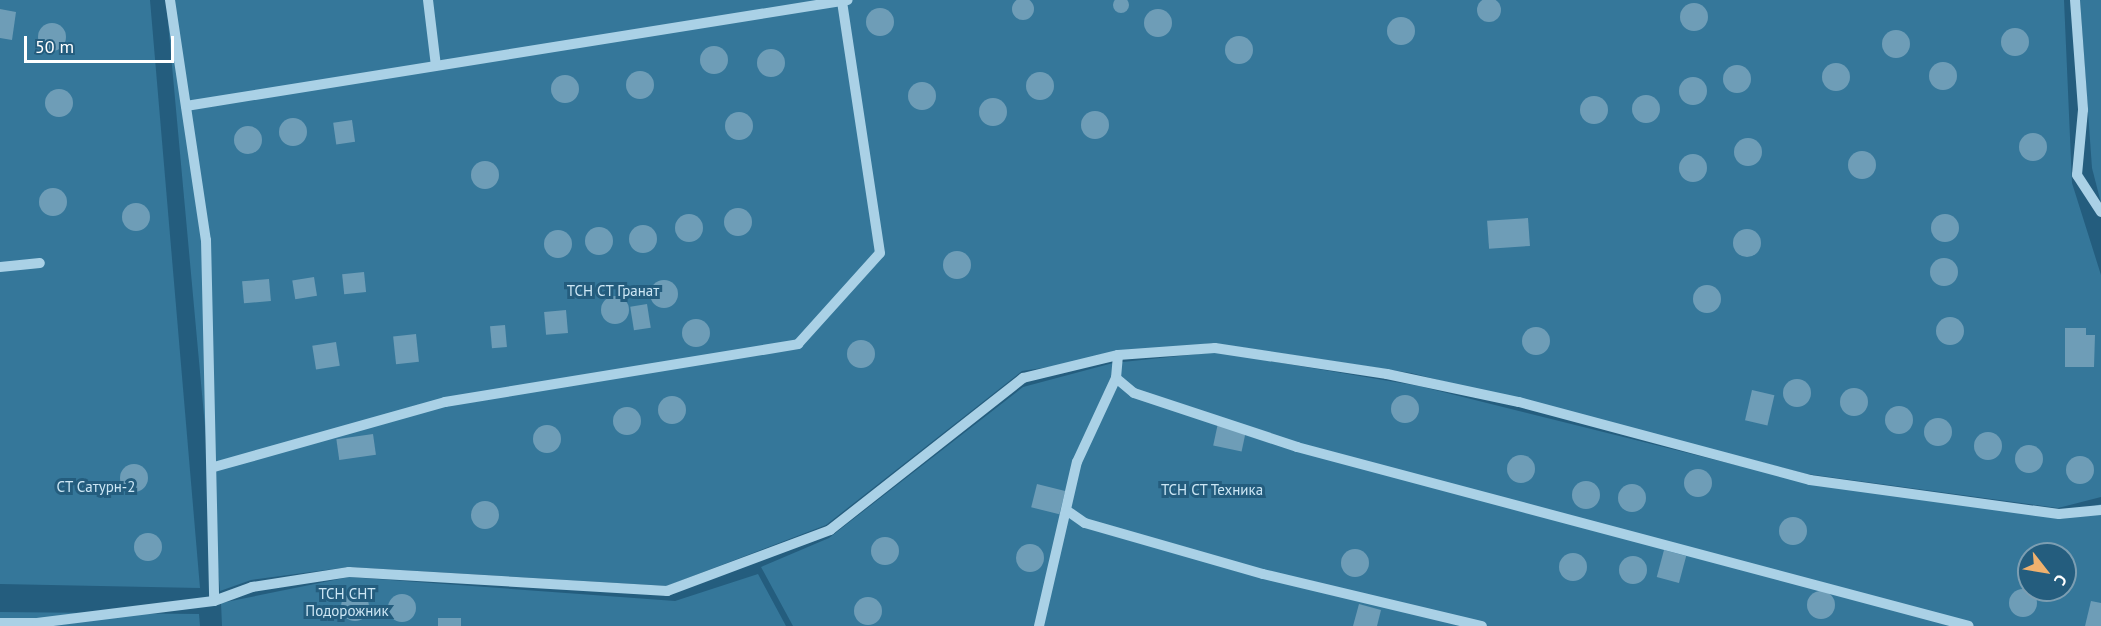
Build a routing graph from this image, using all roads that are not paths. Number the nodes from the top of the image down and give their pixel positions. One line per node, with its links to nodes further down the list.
1 (170, 0): 6 (street)
2 (428, 0): 5 (street)
3 (845, 0): 5 (street); 12 (street)
4 (2075, 0): 7 (street)
5 (436, 66): 6 (street)
6 (186, 106): 12 (street)
7 (2101, 212)
8 (40, 263): 9 (street)
9 (0, 267)
10 (1118, 355): 11 (street); 13 (street); 15 (street)
11 (1116, 378): 14 (street); 19 (street)
12 (214, 467): 15 (street)
13 (2101, 510)
14 (1069, 512): 17 (street); 18 (street)
15 (214, 601): 16 (street)
16 (0, 623)
17 (1038, 626)
18 (1482, 626)
19 (1968, 626)

